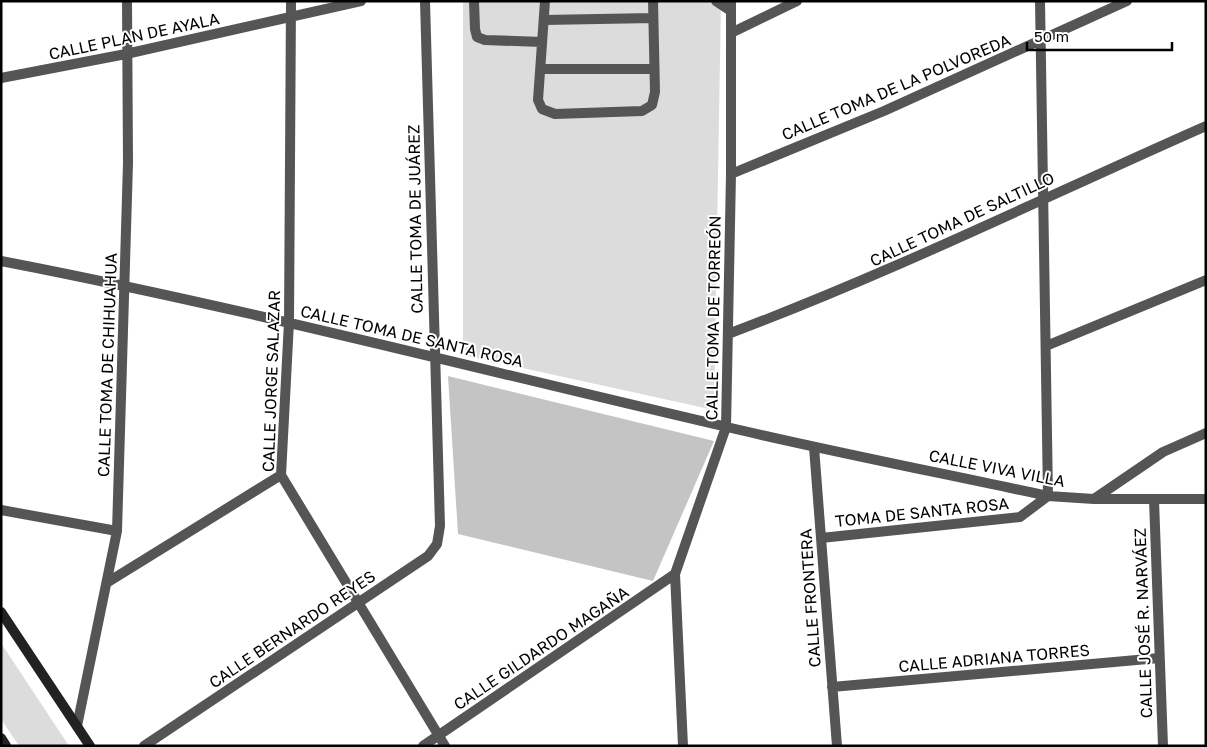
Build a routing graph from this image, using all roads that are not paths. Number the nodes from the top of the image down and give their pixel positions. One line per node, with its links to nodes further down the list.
1 (127, 1): 19 (street, CALLE TOMA DE CHIHUAHUA)
2 (291, 1): 13 (street, CALLE JORGE SALAZAR)
3 (361, 1): 13 (street, CALLE PLAN DE AYALA)
4 (425, 1): 32 (street, CALLE TOMA DE JUÁREZ)
5 (474, 1): 18 (street)
6 (545, 1): 15 (street)
7 (653, 1): 14 (street)
8 (716, 1): 12 (street)
9 (797, 1): 16 (street)
10 (1040, 1): 17 (street)
11 (1127, 1): 17 (street, CALLE TOMA DE LA POLVOREDA)
12 (731, 6): 16 (street, CALLE TOMA DE TORREÓN)
13 (292, 18): 19 (street, CALLE PLAN DE AYALA); 29 (street, CALLE JORGE SALAZAR)
14 (653, 18): 15 (street); 21 (street)
15 (544, 20): 18 (street)
16 (731, 32): 24 (street, CALLE TOMA DE TORREÓN)
17 (1041, 41): 24 (street, CALLE TOMA DE LA POLVOREDA); 25 (street)
18 (542, 42): 20 (street)
19 (126, 54): 22 (street, CALLE PLAN DE AYALA); 28 (street, CALLE TOMA DE CHIHUAHUA)
20 (540, 69): 21 (street); 21 (street)
21 (654, 69)
22 (1, 78)
23 (1206, 126): 25 (street, CALLE TOMA DE SALTILLO)
24 (731, 174): 30 (street, CALLE TOMA DE TORREÓN)
25 (1044, 198): 30 (street, CALLE TOMA DE SALTILLO); 31 (street)
26 (1, 261): 28 (street, CALLE TOMA DE SANTA ROSA)
27 (1206, 280): 31 (street)
28 (124, 284): 29 (street, CALLE TOMA DE SANTA ROSA); 43 (street, CALLE TOMA DE CHIHUAHUA)
29 (289, 322): 32 (street, CALLE TOMA DE SANTA ROSA); 36 (street, CALLE JORGE SALAZAR)
30 (728, 334): 33 (street, CALLE TOMA DE TORREÓN)
31 (1046, 346): 37 (street)
32 (434, 356): 33 (street, CALLE TOMA DE SANTA ROSA); 42 (street, CALLE TOMA DE JUÁREZ)
33 (726, 427): 35 (street, CALLE TOMA DE SANTA ROSA); 45 (street, CALLE TOMA DE TORREÓN)
34 (1206, 433): 38 (street)
35 (814, 447): 37 (street, CALLE VIVA VILLA); 44 (street, CALLE FRONTERA)
36 (281, 475): 46 (street); 47 (street, CALLE JORGE SALAZAR)
37 (1048, 496): 38 (street, CALLE VIVA VILLA); 44 (street, TOMA DE SANTA ROSA)
38 (1094, 499): 40 (street, CALLE VIVA VILLA)
39 (1206, 499): 40 (street, CALLE VIVA VILLA)
40 (1154, 500): 49 (street, CALLE JOSÉ R. NARVÁEZ)
41 (1, 510): 43 (street)
42 (440, 526): 47 (street, CALLE BERNARDO REYES)
43 (117, 531): 46 (street, CALLE TOMA DE CHIHUAHUA)
44 (821, 538): 50 (street, CALLE FRONTERA)
45 (675, 574): 52 (street, CALLE GILDARDO MAGAÑA); 59 (street, CALLE TOMA DE TORREÓN)
46 (108, 582): 51 (street, CALLE TOMA DE CHIHUAHUA)
47 (357, 603): 52 (street, CALLE JORGE SALAZAR); 56 (street, CALLE BERNARDO REYES)
48 (1, 612): 51 (street)
49 (1159, 658): 50 (street, CALLE ADRIANA TORRES); 61 (street, CALLE JOSÉ R. NARVÁEZ)
50 (832, 687): 60 (street, CALLE FRONTERA)
51 (77, 726): 55 (street)
52 (438, 736): 57 (street, CALLE GILDARDO MAGAÑA); 58 (street, CALLE JORGE SALAZAR)
53 (1, 738): 54 (street)
54 (6, 746)
55 (90, 746)
56 (144, 746)
57 (424, 746)
58 (445, 746)
59 (683, 746)
60 (837, 746)
61 (1163, 746)

